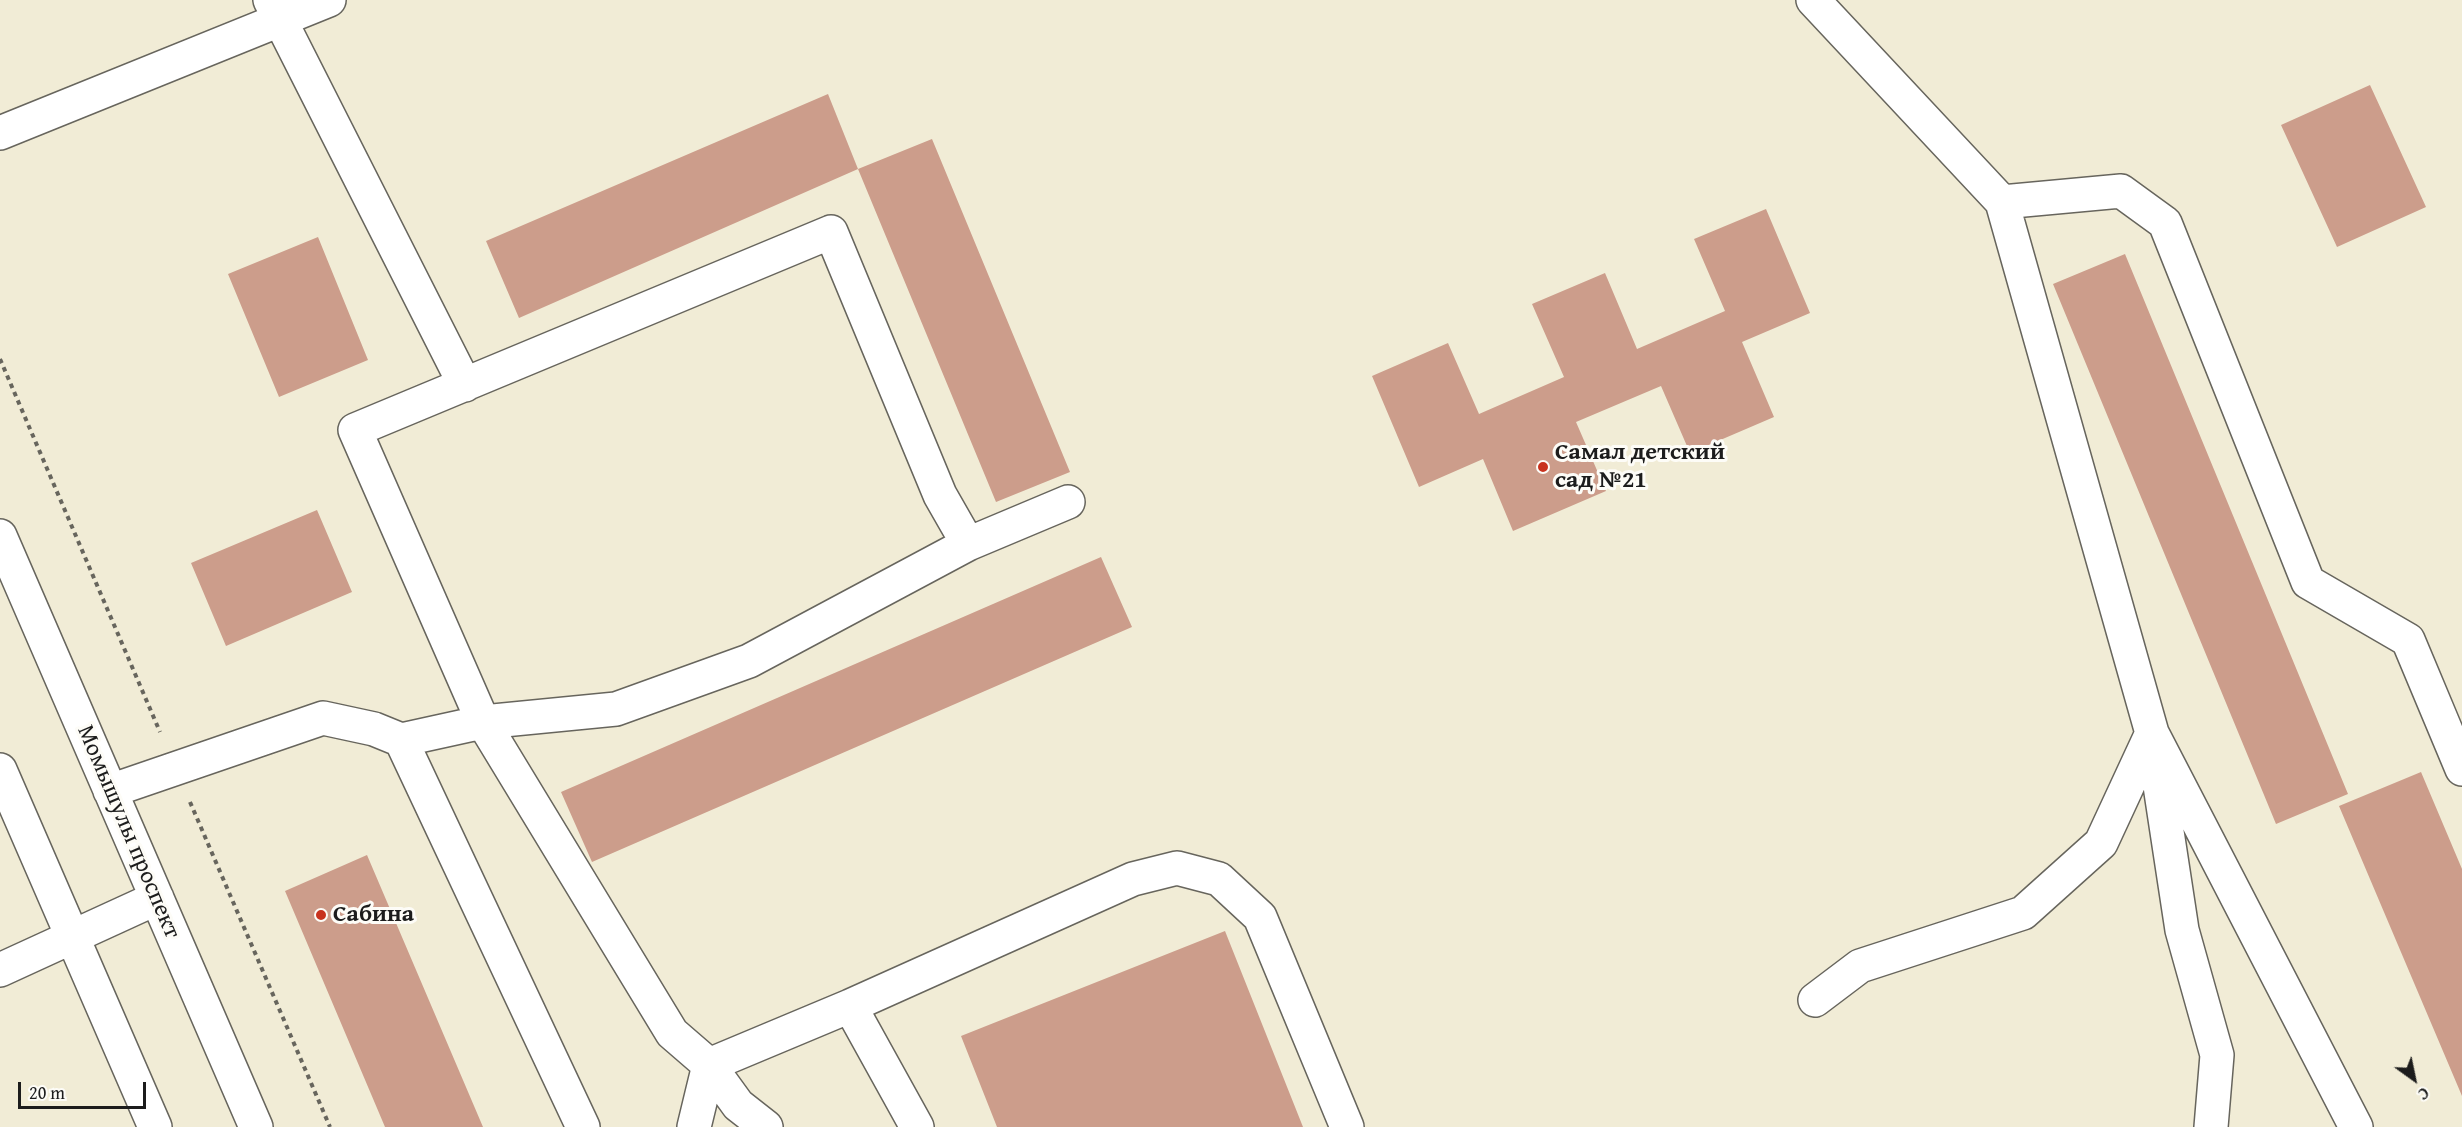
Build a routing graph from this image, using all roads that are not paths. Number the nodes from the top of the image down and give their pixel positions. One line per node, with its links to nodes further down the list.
1 (329, 0): 3 (street)
2 (1813, 0): 5 (street)
3 (275, 10): 4 (street); 6 (street)
4 (0, 134)
5 (2002, 202): 11 (street); 13 (street)
6 (465, 385): 9 (street); 10 (street)
7 (1068, 502): 9 (street)
8 (0, 536): 15 (street, Момышулы проспект)
9 (968, 544): 10 (street)
10 (483, 722): 12 (street); 21 (street)
11 (2152, 733): 19 (street); 29 (street); 30 (street)
12 (401, 740): 15 (street); 24 (street)
13 (2462, 769)
14 (0, 770): 17 (street)
15 (110, 791): 16 (street, Момышулы проспект)
16 (157, 898): 17 (street); 23 (street, Момышулы проспект)
17 (72, 937): 18 (street); 22 (street)
18 (0, 970)
19 (1815, 1000)
20 (850, 1006): 21 (street); 27 (street); 28 (street)
21 (709, 1065): 25 (street); 26 (street)
22 (155, 1127)
23 (255, 1127)
24 (583, 1127)
25 (694, 1127)
26 (766, 1127)
27 (917, 1127)
28 (1347, 1127)
29 (2211, 1127)
30 (2356, 1127)

